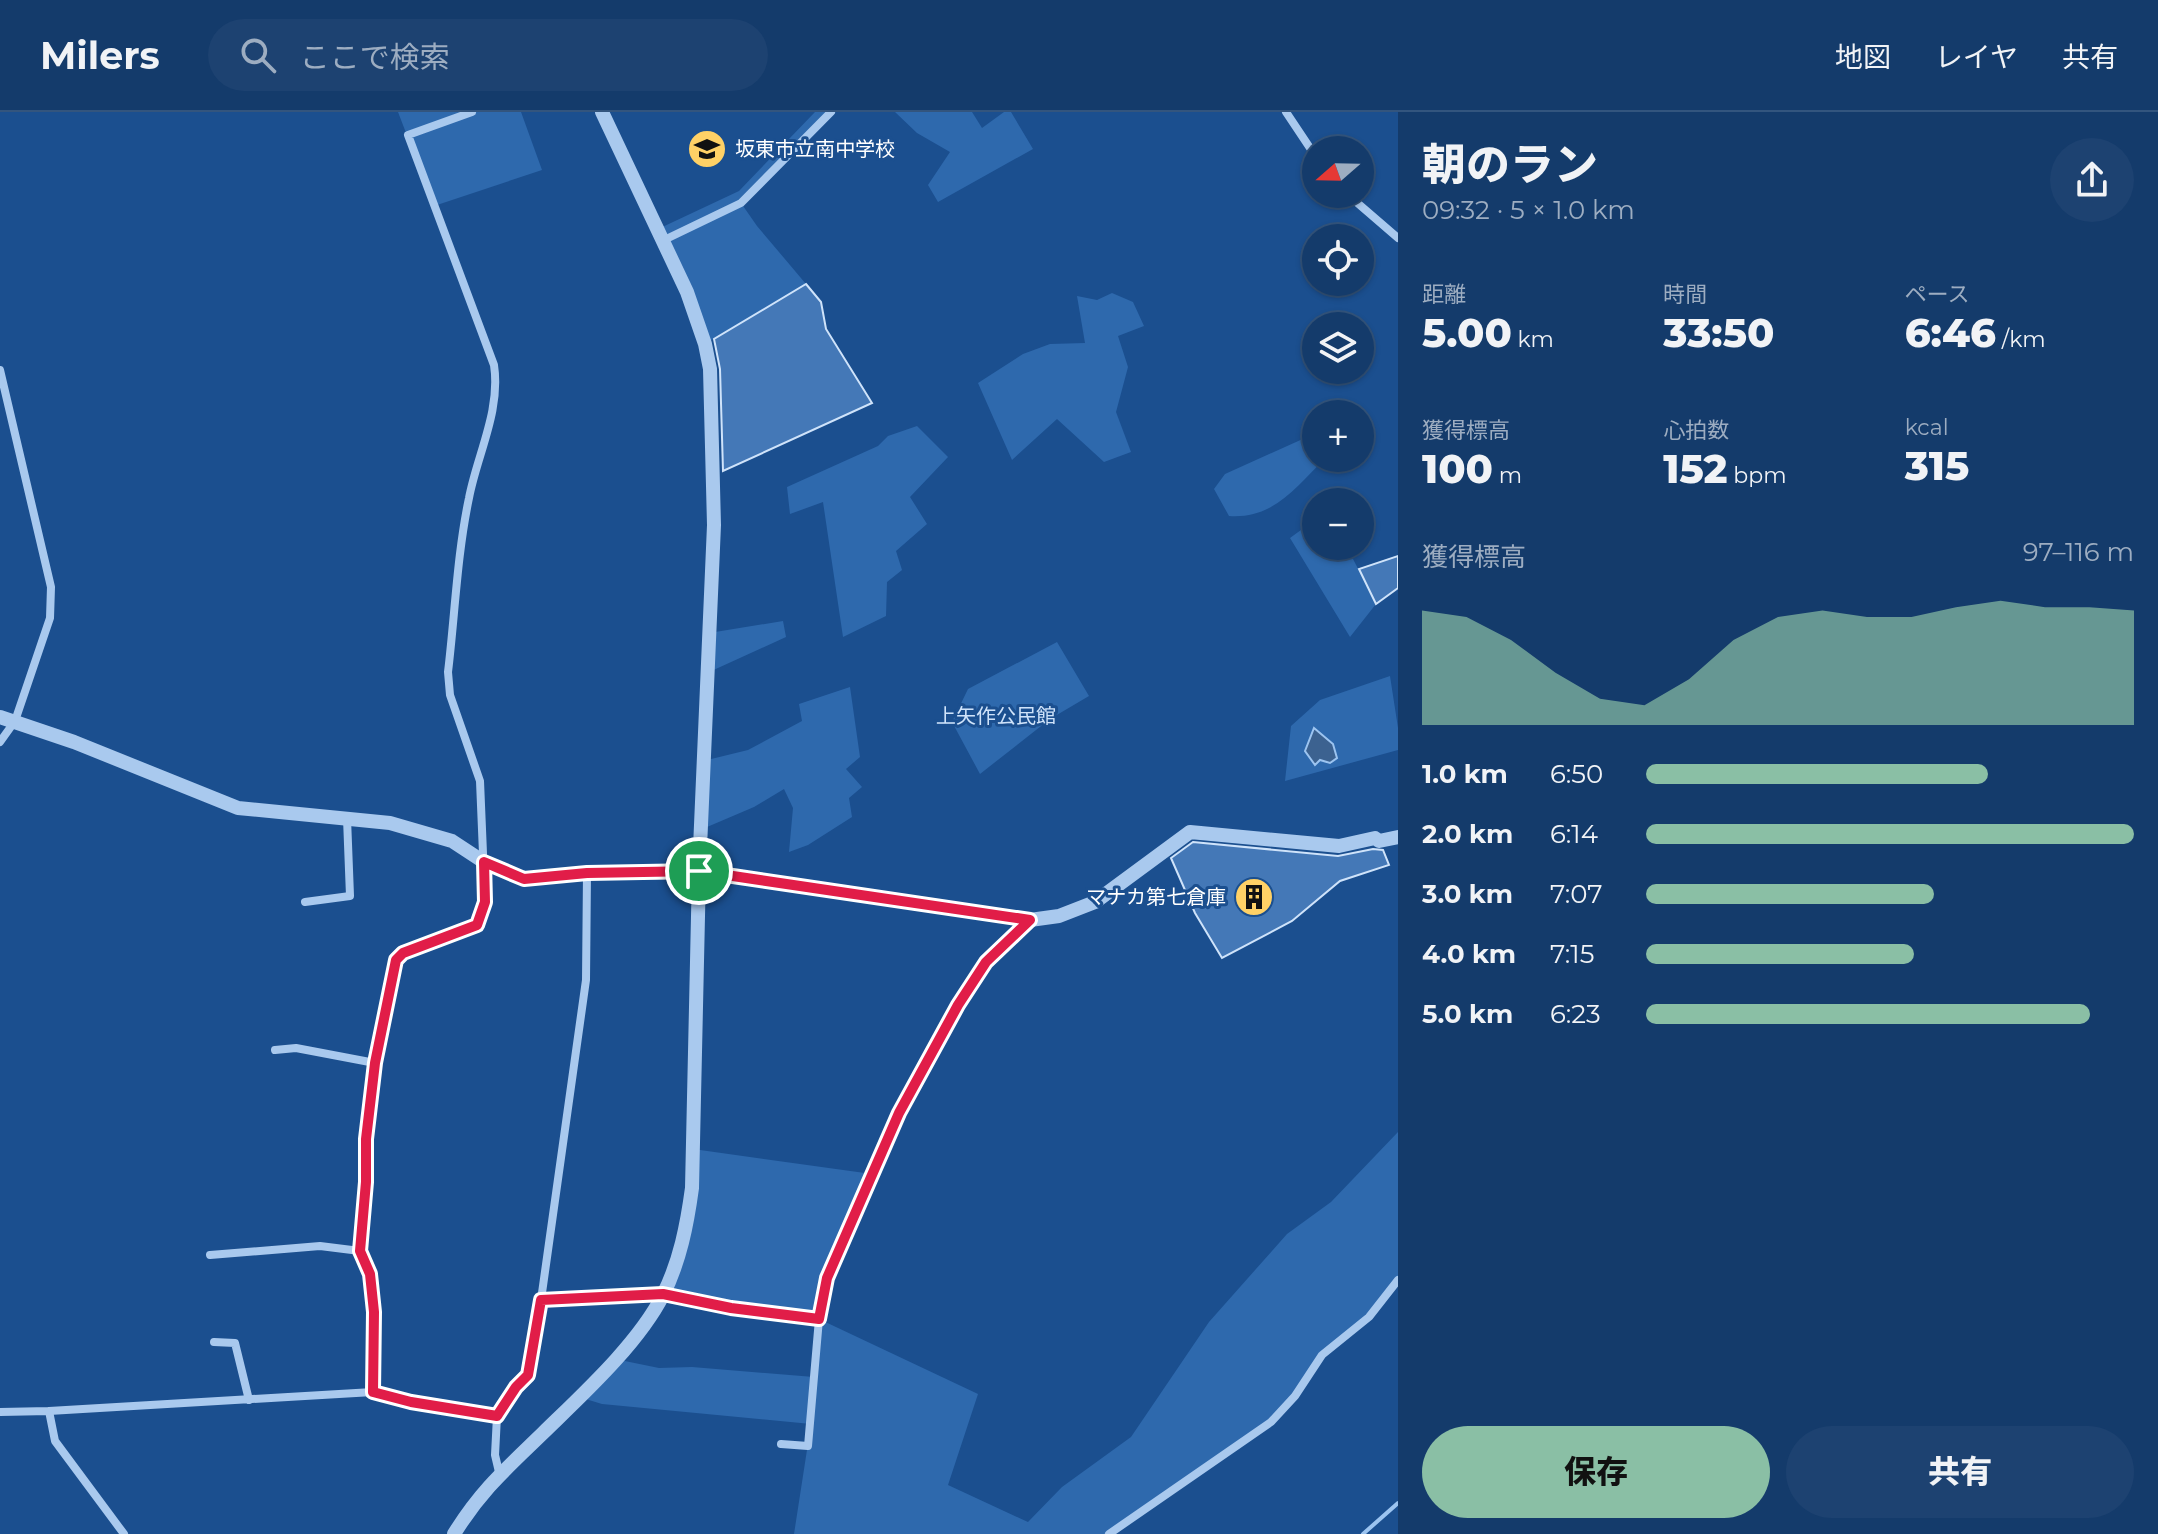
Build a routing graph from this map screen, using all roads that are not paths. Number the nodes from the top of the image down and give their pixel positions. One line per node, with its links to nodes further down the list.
1 (472, 112): 14 (street)
2 (602, 112): 8 (street)
3 (831, 112): 8 (street)
4 (1286, 112): 5 (street)
5 (1302, 136)
6 (1363, 208): 7 (street)
7 (1398, 238)
8 (662, 241): 15 (street)
9 (0, 370): 10 (street)
10 (7, 719): 11 (street); 12 (street)
11 (0, 742)
12 (347, 818): 14 (street); 17 (street)
13 (1398, 837): 18 (street)
14 (484, 862): 16 (street); 20 (street)
15 (699, 871): 16 (street); 18 (street); 24 (street)
16 (587, 873): 25 (street)
17 (305, 902)
18 (1030, 920): 26 (street)
19 (275, 1050): 20 (street)
20 (375, 1063): 21 (street)
21 (360, 1251): 22 (street); 28 (street)
22 (210, 1255)
23 (1398, 1280): 37 (street)
24 (663, 1294): 25 (street); 26 (street); 34 (street)
25 (541, 1300): 32 (street)
26 (819, 1319): 33 (street)
27 (214, 1342): 29 (street)
28 (373, 1392): 29 (street); 32 (street)
29 (249, 1400): 30 (street)
30 (49, 1411): 31 (street); 35 (street)
31 (0, 1412)
32 (497, 1416): 34 (street)
33 (781, 1444)
34 (499, 1472): 36 (street)
35 (124, 1534)
36 (454, 1534)
37 (1109, 1534)

